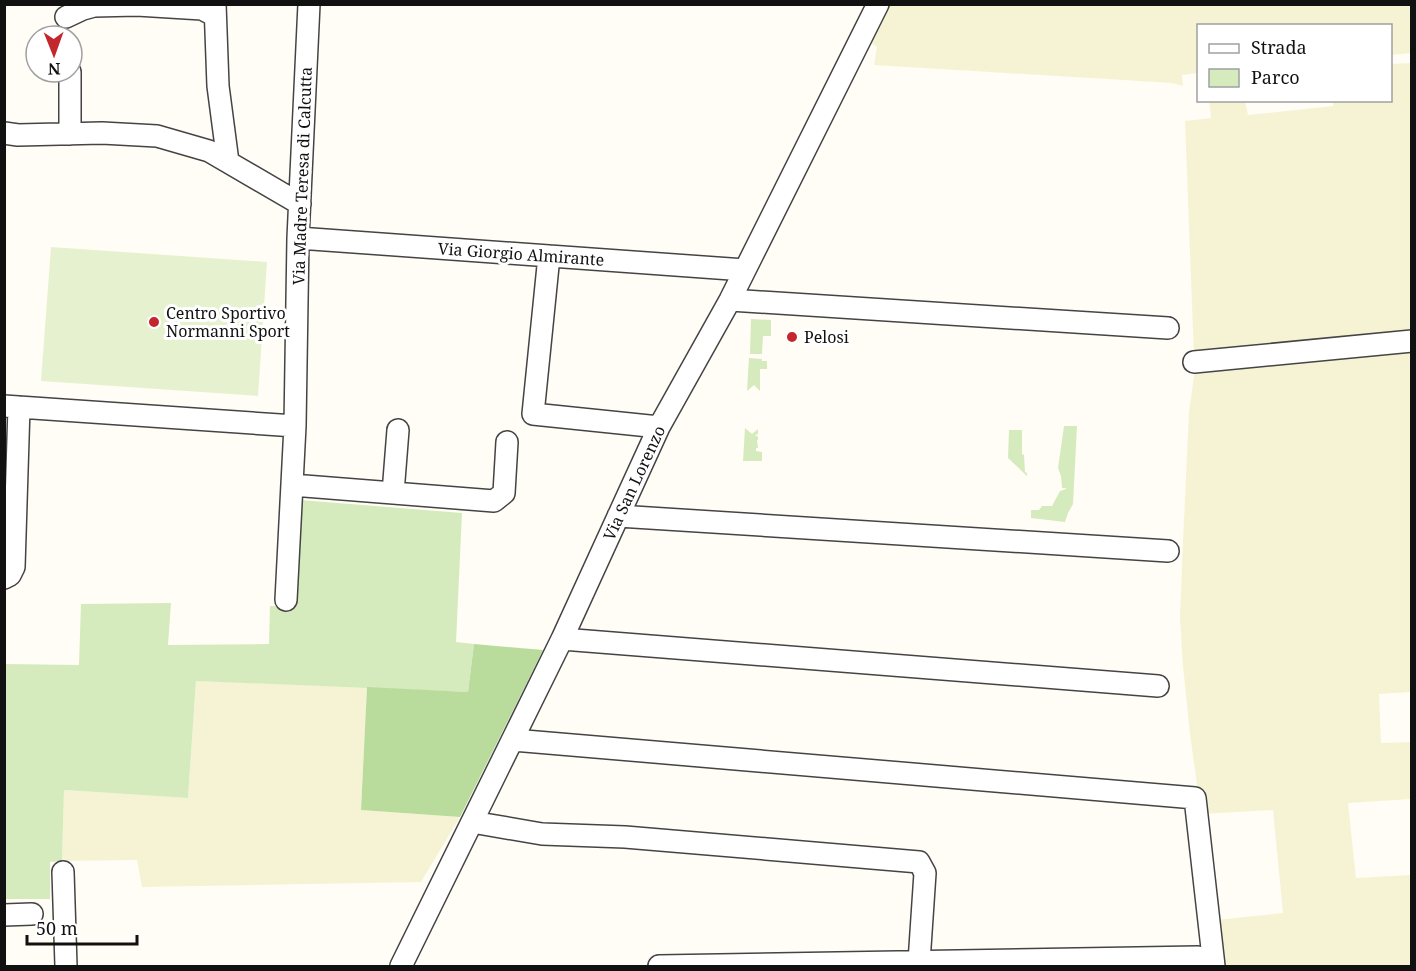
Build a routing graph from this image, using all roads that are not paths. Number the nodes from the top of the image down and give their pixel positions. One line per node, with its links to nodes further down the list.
1 (309, 4): 9 (street, Via Madre Teresa di Calcutta)
2 (878, 4): 12 (street, Via San Lorenzo)
3 (214, 10): 4 (street); 8 (street)
4 (66, 19)
5 (70, 84): 7 (street)
6 (4, 133): 7 (street)
7 (70, 134): 8 (street)
8 (228, 162): 9 (street)
9 (300, 204): 10 (street, Via Madre Teresa di Calcutta)
10 (298, 238): 11 (street, Via Giorgio Almirante); 18 (street, Via Madre Teresa di Calcutta)
11 (549, 256): 12 (street, Via Giorgio Almirante); 19 (street)
12 (745, 270): 13 (street, Via San Lorenzo)
13 (730, 300): 14 (street); 19 (street, Via San Lorenzo)
14 (1168, 328)
15 (1412, 341): 16 (street)
16 (1194, 362)
17 (12, 407): 18 (street); 26 (street)
18 (295, 426): 22 (street, Via Madre Teresa di Calcutta)
19 (659, 427): 24 (street, Via San Lorenzo)
20 (398, 430): 23 (street)
21 (507, 442): 23 (street)
22 (292, 485): 23 (street); 27 (street, Via Madre Teresa di Calcutta)
23 (393, 493)
24 (618, 516): 25 (street); 28 (street, Via San Lorenzo)
25 (1168, 551)
26 (4, 578)
27 (286, 600)
28 (562, 639): 29 (street); 30 (street, Via San Lorenzo)
29 (1158, 686)
30 (513, 740): 31 (street, Via San Lorenzo); 43 (street)
31 (472, 822): 35 (street); 40 (street, Via San Lorenzo)
32 (63, 872): 39 (street)
33 (32, 914): 34 (street)
34 (4, 915)
35 (919, 962): 37 (street); 38 (street)
36 (1084, 963): 37 (street); 43 (street)
37 (970, 964)
38 (847, 965): 42 (street)
39 (66, 966)
40 (401, 966)
41 (659, 966): 42 (street)
42 (755, 966)
43 (1213, 966)

